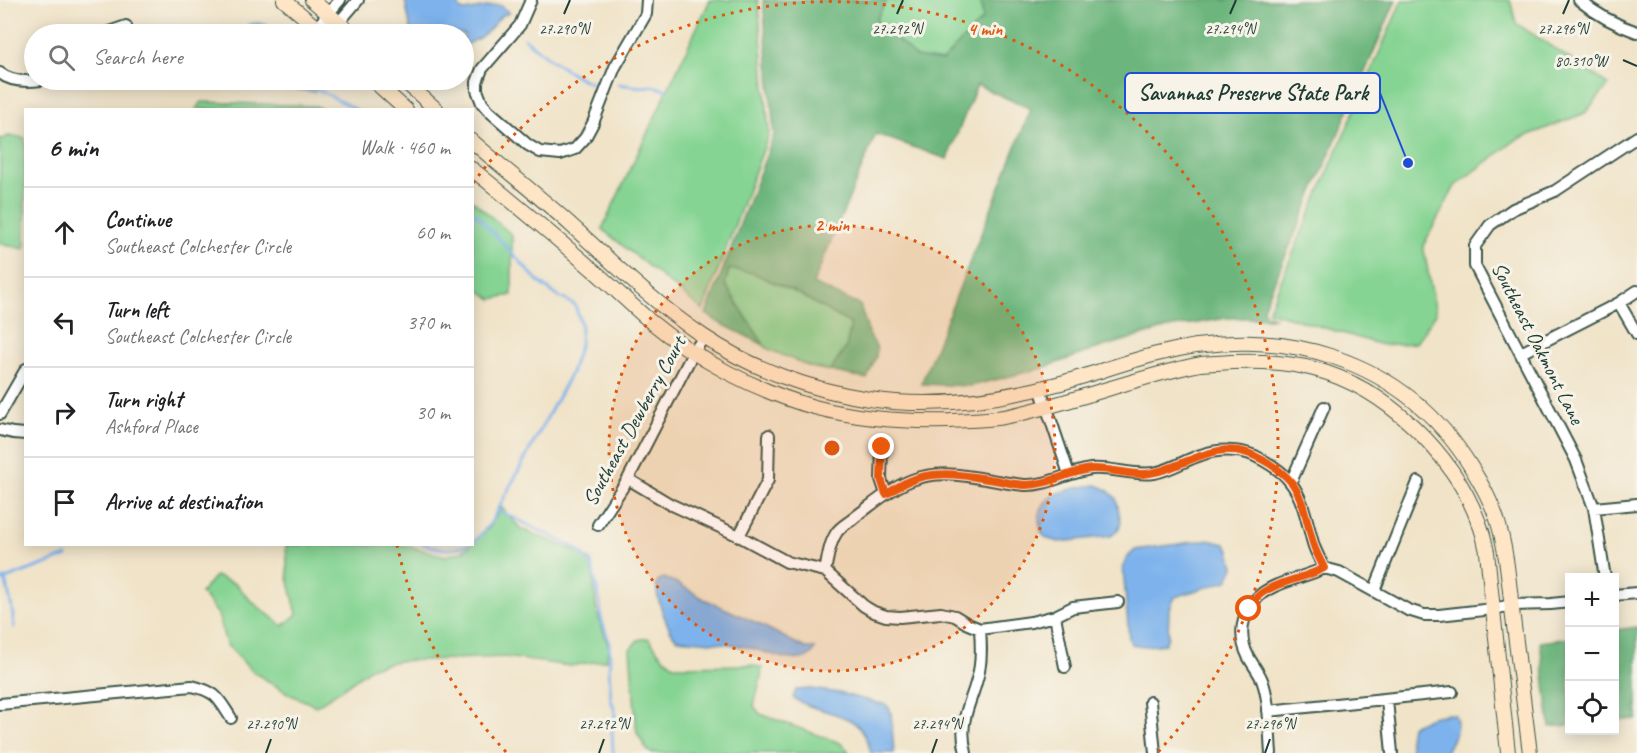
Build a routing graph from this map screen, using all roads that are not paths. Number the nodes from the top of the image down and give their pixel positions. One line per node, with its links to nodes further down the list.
1 (284, 0): 9 (main road)
2 (312, 0): 8 (main road)
3 (340, 0): 8 (street)
4 (358, 0): 8 (street)
5 (531, 0): 6 (street)
6 (647, 0)
7 (1579, 0): 12 (street)
8 (333, 19): 10 (street); 11 (main road)
9 (313, 24)
10 (329, 24)
11 (339, 24)
12 (1637, 33)
13 (0, 73): 14 (street)
14 (24, 82)
15 (384, 90): 17 (main road)
16 (414, 90): 18 (main road)
17 (404, 108)
18 (435, 108)
19 (1637, 137): 27 (street, Southeast Oakmont Lane)
20 (474, 143): 25 (main road)
21 (474, 171): 26 (main road)
22 (1637, 291): 23 (street)
23 (1619, 303): 24 (street); 27 (street)
24 (1637, 334)
25 (704, 337): 26 (street, Southeast Dewberry Court); 29 (main road)
26 (693, 353): 30 (main road); 38 (street, Southeast Dewberry Court)
27 (1521, 353): 43 (street, Southeast Oakmont Lane)
28 (24, 372): 32 (street)
29 (1041, 388): 30 (street); 54 (main road)
30 (1047, 406): 37 (street); 55 (main road)
31 (1324, 407): 39 (street)
32 (0, 414)
33 (0, 430): 34 (street)
34 (24, 434)
35 (769, 435): 45 (street)
36 (882, 447): 41 (street)
37 (1069, 474): 39 (street); 41 (street)
38 (628, 479): 44 (street, Southeast Dewberry Court); 45 (street)
39 (1291, 482): 46 (street)
40 (1418, 482): 49 (street)
41 (886, 494): 47 (street)
42 (1637, 504): 43 (street)
43 (1594, 508): 48 (street, Southeast Oakmont Lane)
44 (598, 525)
45 (739, 536): 47 (street)
46 (1324, 568): 49 (street); 63 (street)
47 (825, 570): 57 (street)
48 (1604, 573)
49 (1374, 591): 55 (street)
50 (1637, 593): 51 (street)
51 (1619, 595)
52 (1118, 602): 56 (street)
53 (1565, 602): 54 (street)
54 (1512, 605): 55 (street); 70 (main road)
55 (1493, 609): 69 (main road)
56 (1054, 616): 57 (street); 58 (street)
57 (980, 629): 65 (street)
58 (1065, 668)
59 (1452, 692): 60 (street)
60 (1387, 699): 63 (street); 68 (street)
61 (1150, 702): 66 (street)
62 (0, 704): 64 (street)
63 (1268, 711): 67 (street)
64 (231, 718)
65 (966, 753)
66 (1155, 753)
67 (1271, 753)
68 (1392, 753)
69 (1508, 753)
70 (1530, 753)

